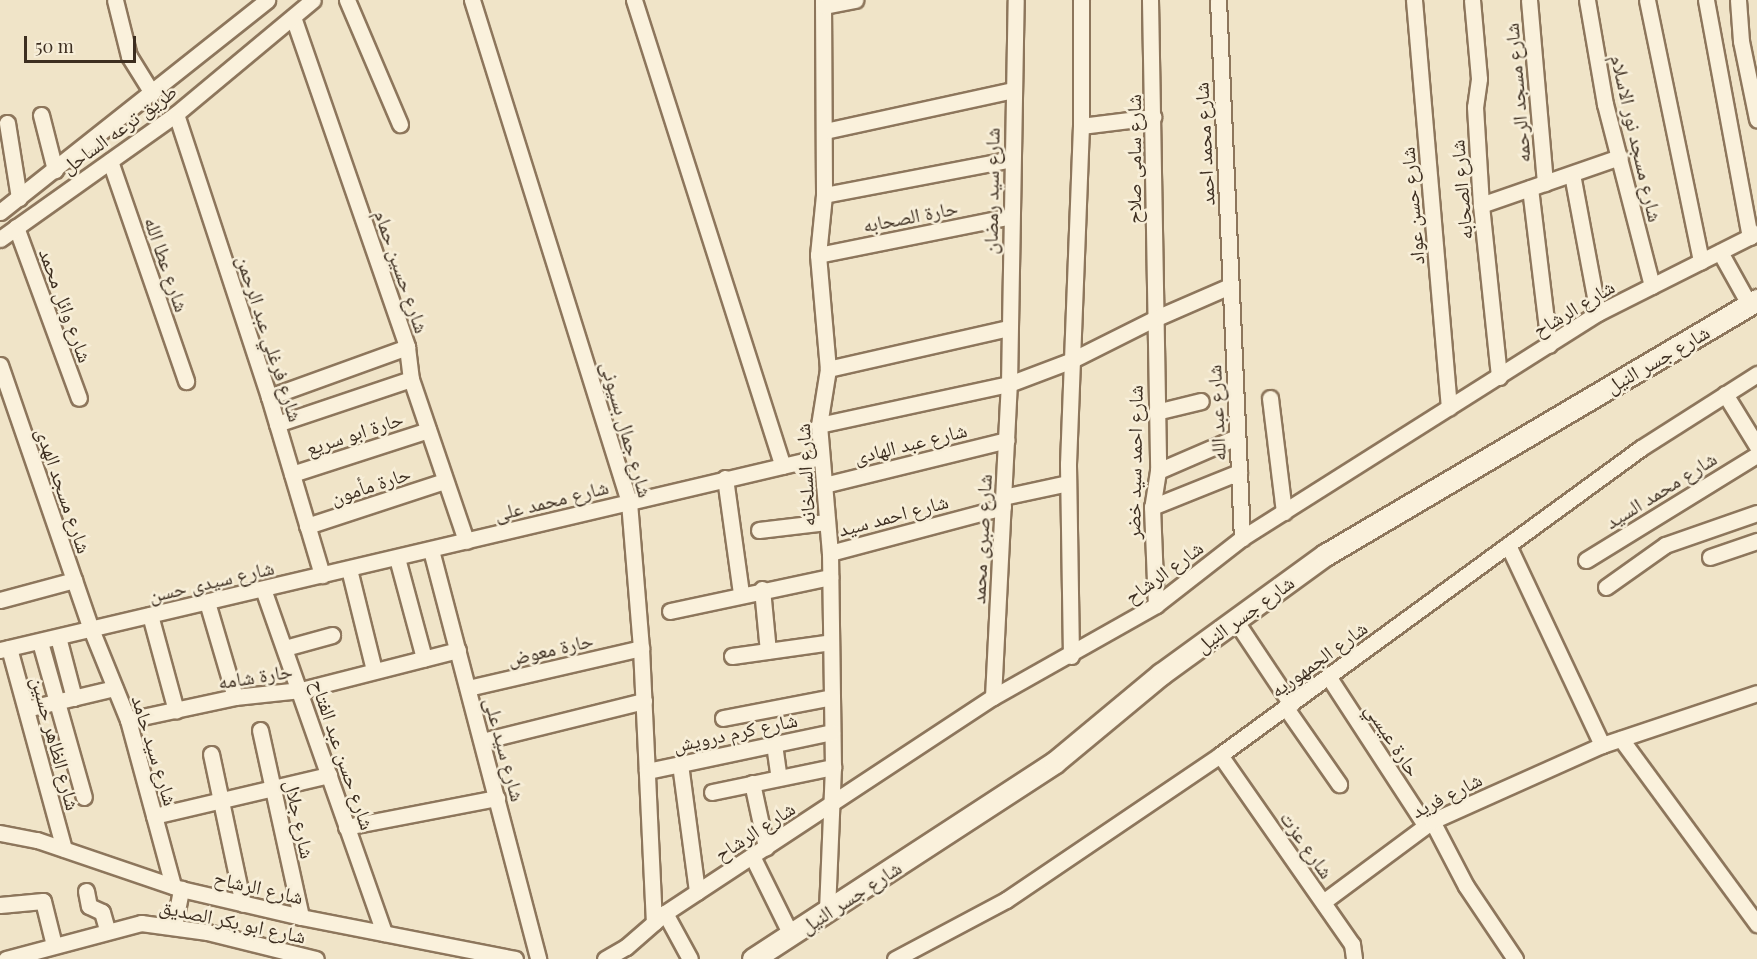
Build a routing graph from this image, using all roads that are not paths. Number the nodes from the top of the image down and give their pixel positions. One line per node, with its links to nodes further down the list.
1 (115, 0): 22 (street)
2 (267, 0): 22 (street, طريق ترعه الساحل)
3 (313, 0): 20 (street, طريق ترعه الساحل)
4 (347, 0): 28 (street)
5 (472, 0): 88 (street, شارع جمال بسيونى)
6 (634, 0): 80 (street)
7 (855, 0): 19 (street)
8 (1016, 0): 21 (street, شارع سيد رمضان)
9 (1081, 0): 29 (street)
10 (1150, 0): 25 (street, شارع سامى صلاح)
11 (1218, 0): 49 (street, شارع محمد احمد)
12 (1414, 0): 70 (street, شارع حسن عواد)
13 (1472, 0): 40 (street, شارع الصحابه)
14 (1529, 0): 36 (street, شارع مسجد الرحمه)
15 (1587, 0): 31 (street, شارع مسجد نور الاسلام)
16 (1647, 0): 48 (street)
17 (1706, 0): 44 (street)
18 (1738, 0): 26 (street)
19 (823, 3): 30 (street, شارع السلخانه)
20 (293, 17): 23 (street, طريق ترعه الساحل); 56 (street, شارع حسين حمام)
21 (1013, 90): 30 (street); 32 (street, شارع سيد رمضان)
22 (152, 93): 34 (street, طريق ترعه الساحل)
23 (176, 114): 33 (street, طريق ترعه الساحل); 66 (street, شارع فرغلي عبد الرحمن)
24 (41, 115): 34 (street)
25 (1153, 117): 29 (street); 53 (street, شارع سامى صلاح)
26 (1757, 119)
27 (7, 123): 39 (street)
28 (400, 124)
29 (1081, 126): 57 (street)
30 (825, 131): 38 (street, شارع السلخانه)
31 (1620, 157): 35 (street); 50 (street, شارع مسجد نور الاسلام)
32 (1012, 159): 38 (street); 42 (street, شارع سيد رمضان)
33 (110, 161): 43 (street, طريق ترعه الساحل); 63 (street, شارع عطا الله)
34 (55, 170): 39 (street, طريق ترعه الساحل)
35 (1572, 174): 36 (street); 52 (street)
36 (1545, 183): 37 (street)
37 (1530, 189): 40 (street); 55 (street)
38 (824, 195): 47 (street, شارع السلخانه)
39 (19, 198): 41 (street, طريق ترعه الساحل)
40 (1481, 205): 61 (street, شارع الصحابه)
41 (0, 212)
42 (1011, 216): 47 (street, حارة الصحابه); 54 (street, شارع سيد رمضان)
43 (16, 227): 45 (street, طريق ترعه الساحل); 67 (street, شارع وائل محمد)
44 (1753, 235): 46 (street, شارع الرشاح)
45 (0, 239)
46 (1720, 252): 48 (street, شارع الرشاح); 51 (street)
47 (818, 255): 59 (street, شارع السلخانه)
48 (1701, 261): 50 (street, شارع الرشاح)
49 (1230, 286): 53 (street); 75 (street, شارع عبد الله)
50 (1652, 286): 52 (street, شارع الرشاح)
51 (1753, 302): 118 (street, شارع جسر النيل)
52 (1598, 313): 55 (street, شارع الرشاح)
53 (1154, 319): 57 (street); 71 (street, شارع احمد سيد خضر)
54 (1009, 328): 59 (street); 64 (street, شارع سيد رمضان)
55 (1549, 345): 61 (street, شارع الرشاح)
56 (407, 347): 62 (street, شارع حسين حمام); 66 (street)
57 (1070, 361): 64 (street); 86 (street)
58 (0, 365): 108 (street, شارع مسجد الهدى)
59 (828, 369): 73 (street, شارع السلخانه)
60 (1757, 374): 65 (street, شارع الجمهوريه)
61 (1499, 377): 70 (street, شارع الرشاح)
62 (411, 379): 72 (street); 74 (street, شارع حسين حمام)
63 (186, 381)
64 (1009, 384): 73 (street); 76 (street, شارع صبرى محمد)
65 (1725, 394): 77 (street); 99 (street, شارع الجمهوريه)
66 (269, 397): 72 (street, شارع فرغلي عبد الرحمن)
67 (78, 398)
68 (1270, 398): 91 (street)
69 (1201, 401): 71 (street)
70 (1449, 408): 91 (street, شارع الرشاح)
71 (1156, 412): 81 (street, شارع احمد سيد خضر)
72 (277, 424): 83 (street, شارع فرغلي عبد الرحمن)
73 (819, 425): 79 (street, شارع السلخانه)
74 (428, 430): 83 (street, حارة ابو سريع); 85 (street, شارع حسين حمام)
75 (1237, 437): 81 (street); 82 (street, شارع عبد الله)
76 (1007, 440): 87 (street, شارع عبد الهادى); 89 (street, شارع صبرى محمد)
77 (1757, 446)
78 (1757, 455): 104 (street, شارع محمد السيد)
79 (821, 457): 80 (street, شارع محمد على); 87 (street, شارع السلخانه)
80 (783, 466): 84 (street, شارع محمد على)
81 (1158, 471): 90 (street, شارع احمد سيد خضر)
82 (1239, 472): 90 (street); 96 (street, شارع عبد الله)
83 (292, 474): 94 (street, شارع فرغلي عبد الرحمن)
84 (725, 478): 88 (street, شارع محمد على); 112 (street)
85 (445, 481): 94 (street, حارة مأمون); 97 (street, شارع حسين حمام)
86 (1068, 483): 89 (street, شارع احمد سيد); 130 (street)
87 (824, 485): 93 (street, شارع السلخانه)
88 (629, 502): 97 (street, شارع محمد على); 125 (street, شارع جمال بسيونى)
89 (1003, 502): 101 (street, شارع احمد سيد); 139 (street, شارع صبرى محمد)
90 (1152, 507): 115 (street, شارع احمد سيد خضر)
91 (1284, 512): 96 (street, شارع الرشاح)
92 (1757, 513): 109 (street)
93 (827, 522): 95 (street); 101 (street, شارع السلخانه)
94 (307, 526): 106 (street, شارع فرغلي عبد الرحمن)
95 (759, 530)
96 (1242, 538): 115 (street, شارع الرشاح)
97 (466, 541): 100 (street, شارع محمد على)
98 (1757, 541): 102 (street)
99 (1508, 545): 133 (street, شارع الجمهوريه); 154 (street)
100 (431, 550): 103 (street, شارع سيدى حسن); 127 (street, شارع سيد على)
101 (830, 553): 107 (street, شارع السلخانه)
102 (1710, 557)
103 (397, 558): 105 (street, شارع سيدى حسن); 131 (street)
104 (1586, 560)
105 (349, 569): 106 (street, شارع سيدى حسن); 132 (street)
106 (322, 575): 110 (street, شارع سيدى حسن)
107 (830, 577): 111 (street); 123 (street, شارع السلخانه)
108 (74, 580): 113 (street); 119 (street, شارع مسجد الهدى)
109 (1606, 587)
110 (263, 589): 114 (street, شارع سيدى حسن); 124 (street, شارع حسن عبد الفتاح)
111 (762, 589): 112 (street); 128 (street)
112 (741, 594): 116 (street)
113 (0, 600)
114 (207, 602): 117 (street, شارع سيدى حسن); 141 (street)
115 (1156, 605): 130 (street, شارع الرشاح)
116 (670, 611)
117 (150, 615): 119 (street, شارع سيدى حسن); 146 (street)
118 (1235, 620): 144 (street); 183 (street, شارع جسر النيل)
119 (91, 629): 121 (street, شارع سيدى حسن); 134 (street, شارع سيد حامد)
120 (332, 635): 124 (street)
121 (58, 637): 122 (street, شارع سيدى حسن); 140 (street)
122 (40, 642): 126 (street, شارع سيدى حسن); 142 (street, شارع الظاهر حسين)
123 (831, 642): 128 (street); 138 (street, شارع السلخانه)
124 (285, 648): 136 (street, شارع حسن عبد الفتاح)
125 (641, 648): 135 (street, حارة معوض); 143 (street, شارع جمال بسيونى)
126 (4, 649): 145 (street, شارع الظاهر حسين)
127 (458, 650): 131 (street, حارة شامه); 135 (street, شارع سيد على)
128 (768, 651): 129 (street)
129 (732, 656)
130 (1071, 656): 139 (street, شارع الرشاح)
131 (424, 658): 132 (street, حارة شامه)
132 (374, 670): 136 (street, حارة شامه)
133 (1328, 676): 144 (street, شارع الجمهوريه); 171 (street, حارة عيسي)
134 (115, 688): 140 (street); 148 (street, شارع سيد حامد)
135 (468, 688): 152 (street, شارع سيد على)
136 (300, 690): 141 (street, حارة شامه); 160 (street, شارع حسن عبد الفتاح)
137 (1757, 693): 151 (street, شارع فريد)
138 (832, 697): 147 (street); 150 (street, شارع السلخانه)
139 (993, 697): 169 (street, شارع الرشاح)
140 (74, 698): 142 (street)
141 (235, 698): 146 (street, حارة شامه)
142 (57, 701): 145 (street); 166 (street, شارع الظاهر حسين)
143 (644, 701): 152 (street); 159 (street, شارع جمال بسيونى)
144 (1288, 706): 156 (street, شارع الجمهوريه); 163 (street)
145 (26, 709): 175 (street, شارع الظاهر حسين)
146 (176, 711): 148 (street, حارة شامه)
147 (723, 718)
148 (128, 720): 170 (street, شارع سيد حامد)
149 (260, 730): 164 (street, شارع جلال)
150 (832, 732): 153 (street, شارع كرم درويش); 158 (street, شارع السلخانه)
151 (1621, 739): 154 (street, شارع فريد); 187 (street)
152 (482, 741): 167 (street, شارع سيد على)
153 (774, 744): 157 (street, شارع كرم درويش); 161 (street)
154 (1602, 745): 171 (street, شارع فريد)
155 (211, 754): 168 (street)
156 (1220, 755): 180 (street, شارع عزت); 201 (street, شارع الجمهوريه)
157 (680, 764): 159 (street, شارع كرم درويش); 179 (street)
158 (833, 767): 161 (street); 169 (street, شارع السلخانه)
159 (647, 771): 186 (street, شارع جمال بسيونى)
160 (329, 775): 164 (street); 172 (street, شارع حسن عبد الفتاح)
161 (779, 778): 162 (street)
162 (752, 783): 165 (street); 174 (street)
163 (1339, 784)
164 (273, 788): 168 (street); 185 (street, شارع جلال)
165 (712, 792)
166 (84, 797)
167 (496, 798): 172 (street); 197 (street, شارع سيد على)
168 (222, 800): 170 (street); 181 (street)
169 (832, 805): 174 (street, شارع الرشاح); 183 (street, شارع السلخانه)
170 (154, 816): 177 (street, شارع سيد حامد)
171 (1429, 823): 180 (street, شارع فريد); 203 (street, حارة عيسي)
172 (346, 827): 190 (street, شارع حسن عبد الفتاح)
173 (0, 833): 175 (street, شارع الرشاح)
174 (766, 847): 176 (street, شارع الرشاح)
175 (64, 849): 177 (street, شارع الرشاح)
176 (752, 856): 179 (street, شارع الرشاح); 191 (street)
177 (177, 888): 181 (street, شارع الرشاح); 188 (street, شارع سيد حامد)
178 (86, 891): 189 (street)
179 (697, 892): 184 (street, شارع الرشاح)
180 (1323, 902): 202 (street, شارع عزت)
181 (243, 904): 185 (street, شارع الرشاح)
182 (0, 905): 192 (street)
183 (827, 912): 191 (street, شارع جسر النيل)
184 (666, 913): 186 (street, شارع الرشاح); 199 (street)
185 (301, 917): 190 (street, شارع الرشاح)
186 (654, 923): 193 (street, شارع الرشاح)
187 (1757, 924)
188 (174, 926): 189 (street, شارع ابو بكر الصديق); 195 (street, شارع ابو بكر الصديق)
189 (107, 930): 192 (street, شارع ابو بكر الصديق)
190 (384, 933): 196 (street, شارع الرشاح)
191 (791, 935): 200 (street, شارع جسر النيل)
192 (54, 945): 194 (street, شارع ابو بكر الصديق)
193 (630, 953): 198 (street, شارع الرشاح)
194 (6, 959)
195 (316, 959)
196 (515, 959)
197 (538, 959)
198 (605, 959)
199 (690, 959)
200 (753, 959)
201 (895, 959)
202 (1354, 959)
203 (1515, 959)

